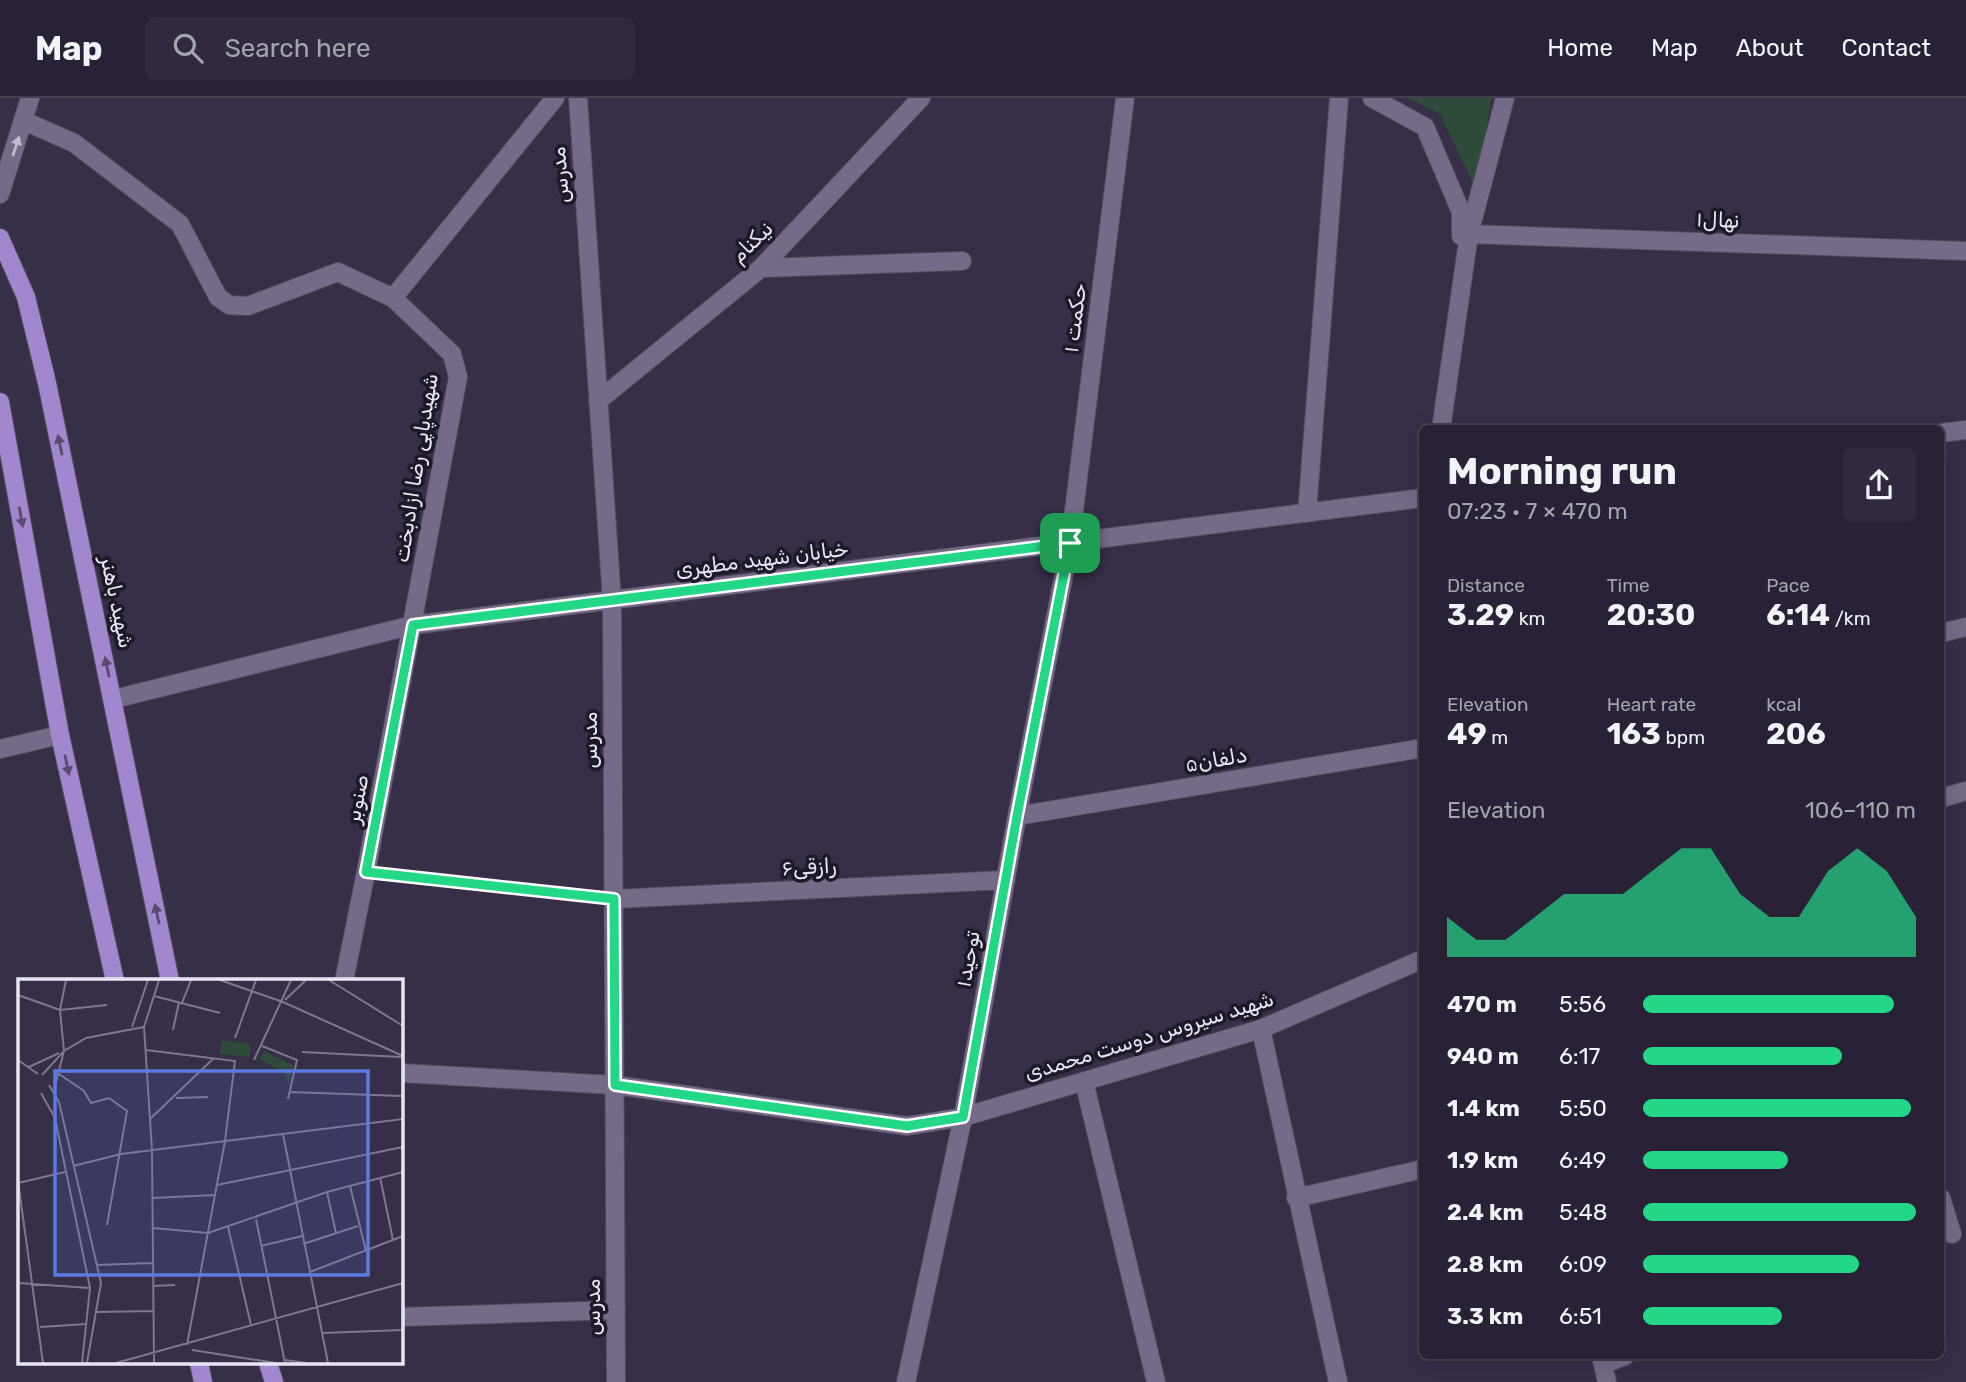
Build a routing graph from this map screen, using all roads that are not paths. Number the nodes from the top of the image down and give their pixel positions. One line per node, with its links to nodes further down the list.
1 (30, 98): 9 (street)
2 (555, 98): 17 (street)
3 (578, 98): 18 (street, مدرس)
4 (921, 98): 15 (street, نیکنام)
5 (1125, 98): 25 (street, حکمت ۱)
6 (1339, 98): 24 (street)
7 (1372, 98): 16 (street)
8 (1505, 98): 11 (street)
9 (24, 121): 10 (street, one-way to 9); 17 (street, شهیدپاپی رضا ازادبخت)
10 (0, 194)
11 (1468, 234): 13 (street, نهال۱); 16 (street)
12 (0, 238): 30 (main road, شهید باهنر, one-way to 12)
13 (1966, 251)
14 (962, 261): 15 (street)
15 (761, 268): 18 (street, نیکنام)
16 (1462, 275): 20 (street)
17 (393, 298): 27 (street, شهیدپاپی رضا ازادبخت)
18 (598, 401): 26 (street, مدرس)
19 (0, 402): 31 (main road, one-way to 31)
20 (1442, 425)
21 (1966, 429): 22 (street)
22 (1944, 433)
23 (1419, 499): 24 (street, خیابان شهید مطهری)
24 (1307, 513): 25 (street, خیابان شهید مطهری)
25 (1070, 543): 26 (street, خیابان شهید مطهری); 36 (street, توحید۱)
26 (612, 601): 27 (street, خیابان شهید مطهری); 38 (street, مدرس)
27 (413, 625): 30 (street, خیابان شهید مطهری); 42 (street, صنوبر)
28 (1966, 627): 29 (street)
29 (1944, 632)
30 (114, 699): 41 (main road, شهید باهنر, one-way to 30)
31 (60, 735): 32 (street); 40 (main road, one-way to 40)
32 (0, 749)
33 (1419, 749): 36 (street, دلفان۵)
34 (1966, 791): 35 (street)
35 (1944, 797)
36 (1017, 816): 37 (street, توحید۱)
37 (1006, 880): 38 (street, رازقی۶); 47 (street, توحید۱)
38 (614, 899): 46 (street, مدرس)
39 (1419, 961): 43 (street, شهید سیروس دوست محمدی)
40 (115, 979)
41 (170, 979)
42 (344, 979)
43 (1261, 1029): 45 (street, شهید سیروس دوست محمدی); 49 (street)
44 (402, 1073): 46 (street, شهید سیروس دوست محمدی)
45 (1084, 1082): 47 (street, شهید سیروس دوست محمدی); 62 (street)
46 (615, 1085): 47 (street, شهید سیروس دوست محمدی); 52 (street, مدرس)
47 (963, 1117): 61 (street, توحید۱)
48 (1419, 1170): 49 (street)
49 (1296, 1198): 63 (street)
50 (1944, 1207): 51 (street)
51 (1953, 1233)
52 (616, 1310): 53 (street); 60 (street, مدرس)
53 (402, 1317)
54 (1620, 1359): 57 (street)
55 (199, 1364): 58 (main road)
56 (268, 1364): 59 (main road)
57 (1604, 1368)
58 (203, 1382)
59 (274, 1382)
60 (616, 1382)
61 (906, 1382)
62 (1156, 1382)
63 (1338, 1382)

